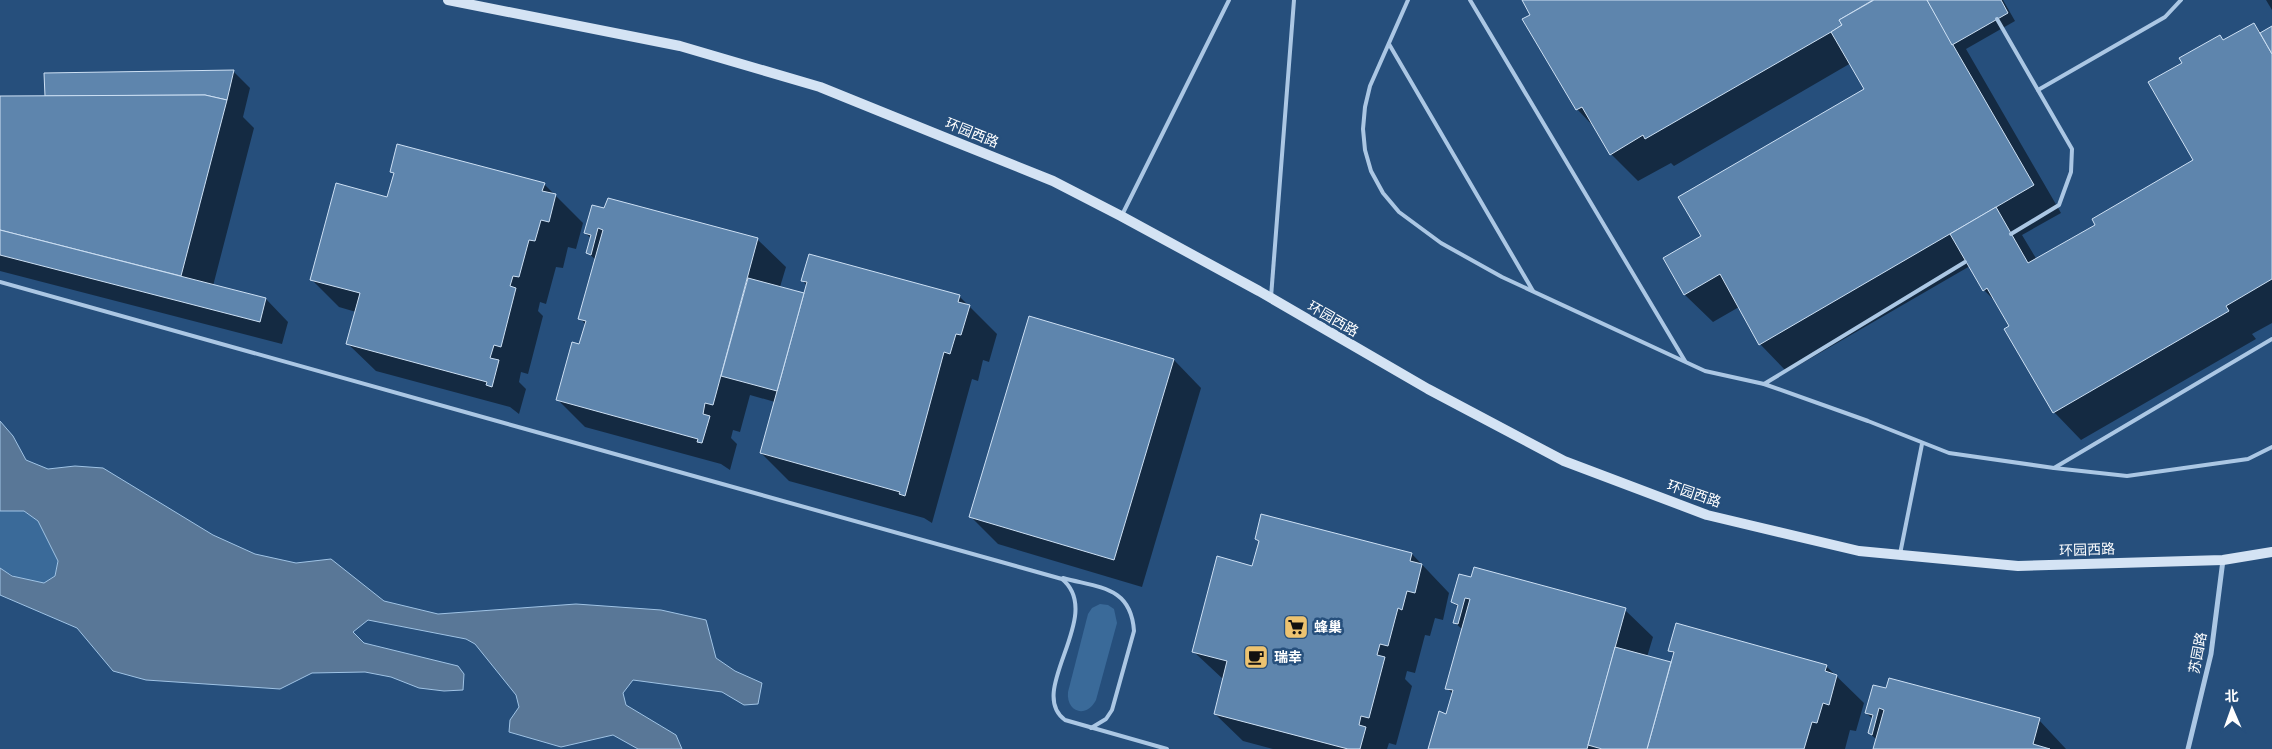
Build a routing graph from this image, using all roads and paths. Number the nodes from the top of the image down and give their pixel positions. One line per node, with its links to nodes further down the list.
1 (448, 0): 10 (street, 环园西路)
2 (1229, 0): 10 (lane)
3 (1294, 0): 15 (lane)
4 (1408, 0): 8 (lane)
5 (1470, 0): 17 (lane)
6 (2181, 0): 9 (lane)
7 (1998, 19): 9 (lane)
8 (1389, 44): 14 (lane); 14 (lane)
9 (2038, 90): 11 (lane)
10 (1121, 216): 15 (street, 环园西路)
11 (2011, 234)
12 (1965, 262): 18 (lane)
13 (0, 282): 25 (lane)
14 (1533, 291): 17 (lane)
15 (1271, 300): 23 (street, 环园西路)
16 (2272, 339): 21 (lane)
17 (1685, 362): 18 (lane)
18 (1764, 384): 19 (lane)
19 (1922, 444): 21 (lane); 23 (lane)
20 (2272, 447): 21 (lane)
21 (2054, 468)
22 (2272, 552): 24 (street, 环园西路)
23 (1900, 555): 24 (street, 环园西路)
24 (2223, 560): 28 (street, 苏园路)
25 (1052, 575): 26 (lane); 26 (lane)
26 (1091, 728): 27 (lane)
27 (1167, 749)
28 (2188, 749)

